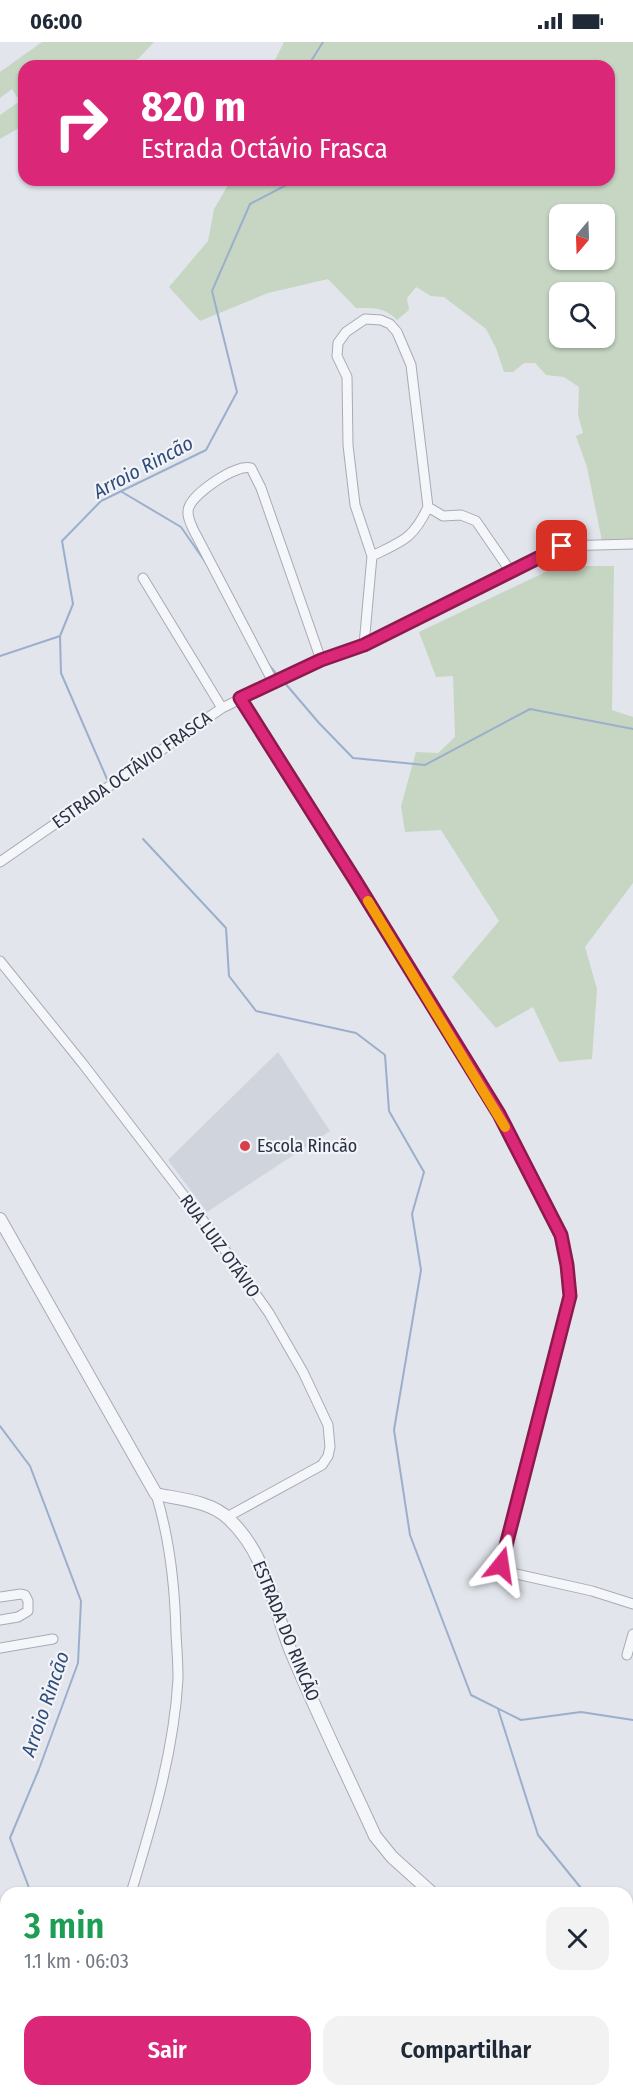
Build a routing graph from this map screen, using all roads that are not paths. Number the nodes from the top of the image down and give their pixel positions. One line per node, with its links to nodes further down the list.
1 (429, 507): 3 (street); 3 (street); 4 (street)
2 (633, 544): 4 (street, ESTRADA OCTÁVIO FRASCA)
3 (372, 556): 6 (street)
4 (511, 572): 6 (street, ESTRADA OCTÁVIO FRASCA)
5 (143, 578): 10 (street)
6 (364, 645): 7 (street, ESTRADA OCTÁVIO FRASCA)
7 (321, 660): 8 (street, ESTRADA OCTÁVIO FRASCA); 8 (street)
8 (273, 682): 9 (street, ESTRADA OCTÁVIO FRASCA)
9 (240, 698): 10 (street, ESTRADA OCTÁVIO FRASCA); 17 (street)
10 (222, 708): 11 (street, ESTRADA OCTÁVIO FRASCA)
11 (0, 862)
12 (0, 961): 15 (street, RUA LUIZ OTÁVIO)
13 (0, 1219): 14 (street)
14 (156, 1494): 15 (street, ESTRADA DO RINCÃO); 23 (street)
15 (228, 1517): 24 (street, ESTRADA DO RINCÃO)
16 (0, 1597): 18 (street)
17 (633, 1604)
18 (0, 1620)
19 (633, 1634): 22 (street)
20 (53, 1639): 21 (street)
21 (0, 1648)
22 (627, 1655)
23 (134, 1887)
24 (425, 1887)

